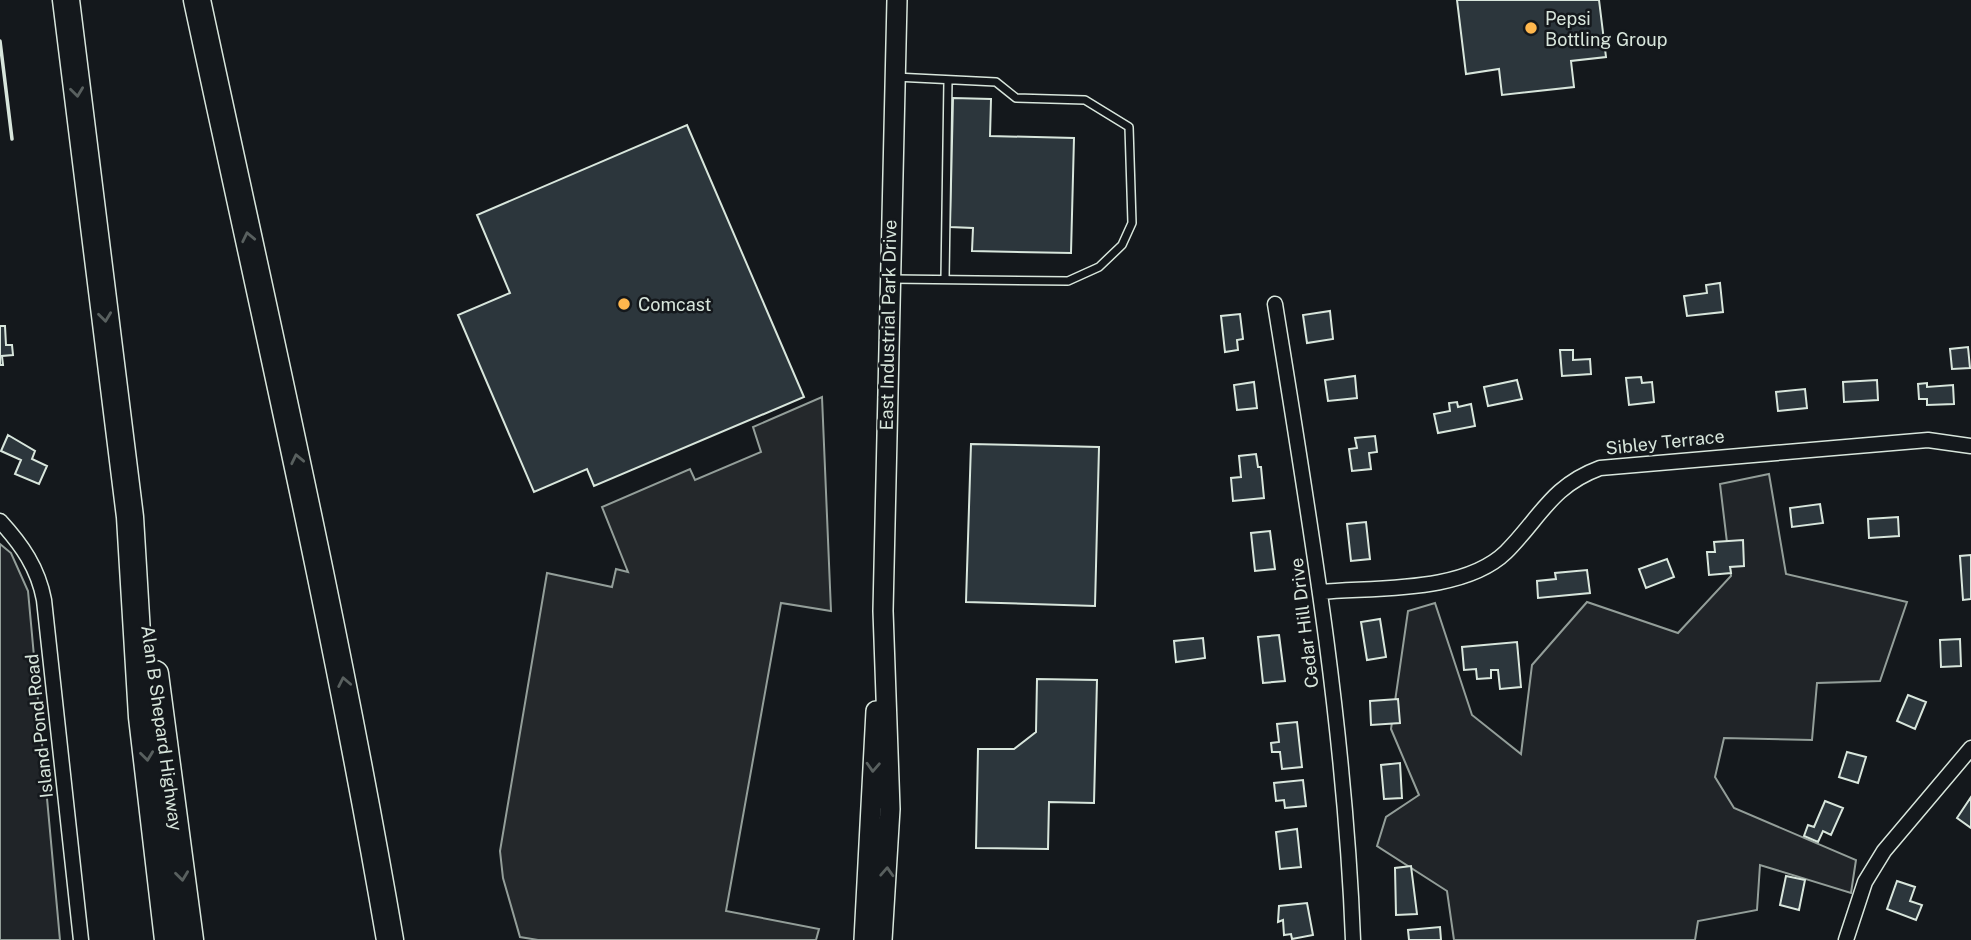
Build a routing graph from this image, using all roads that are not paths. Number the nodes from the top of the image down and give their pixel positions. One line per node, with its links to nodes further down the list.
1 (66, 0): 10 (highway, one-way to 10)
2 (197, 0): 14 (highway, one-way to 2)
3 (897, 0): 4 (street, East Industrial Park Drive)
4 (895, 77): 5 (lane); 6 (street, East Industrial Park Drive)
5 (947, 80): 7 (lane); 7 (lane)
6 (889, 279): 7 (lane); 13 (street, East Industrial Park Drive)
7 (945, 279)
8 (1275, 304): 12 (street, Cedar Hill Drive)
9 (1971, 446): 12 (street, Sibley Terrace)
10 (130, 517): 17 (highway, one-way to 17); 18 (highway, Alan B Shepard Highway, one-way to 18)
11 (0, 521): 16 (street, Island Pond Road)
12 (1321, 592): 23 (street, Cedar Hill Drive)
13 (882, 650): 21 (street, East Industrial Park Drive, one-way to 21); 22 (street, East Industrial Park Drive, one-way to 13)
14 (357, 748): 19 (highway); 20 (highway)
15 (1971, 748): 24 (street)
16 (81, 940)
17 (168, 940)
18 (190, 940)
19 (390, 940)
20 (408, 940)
21 (864, 940)
22 (882, 940)
23 (1353, 940)
24 (1846, 940)

